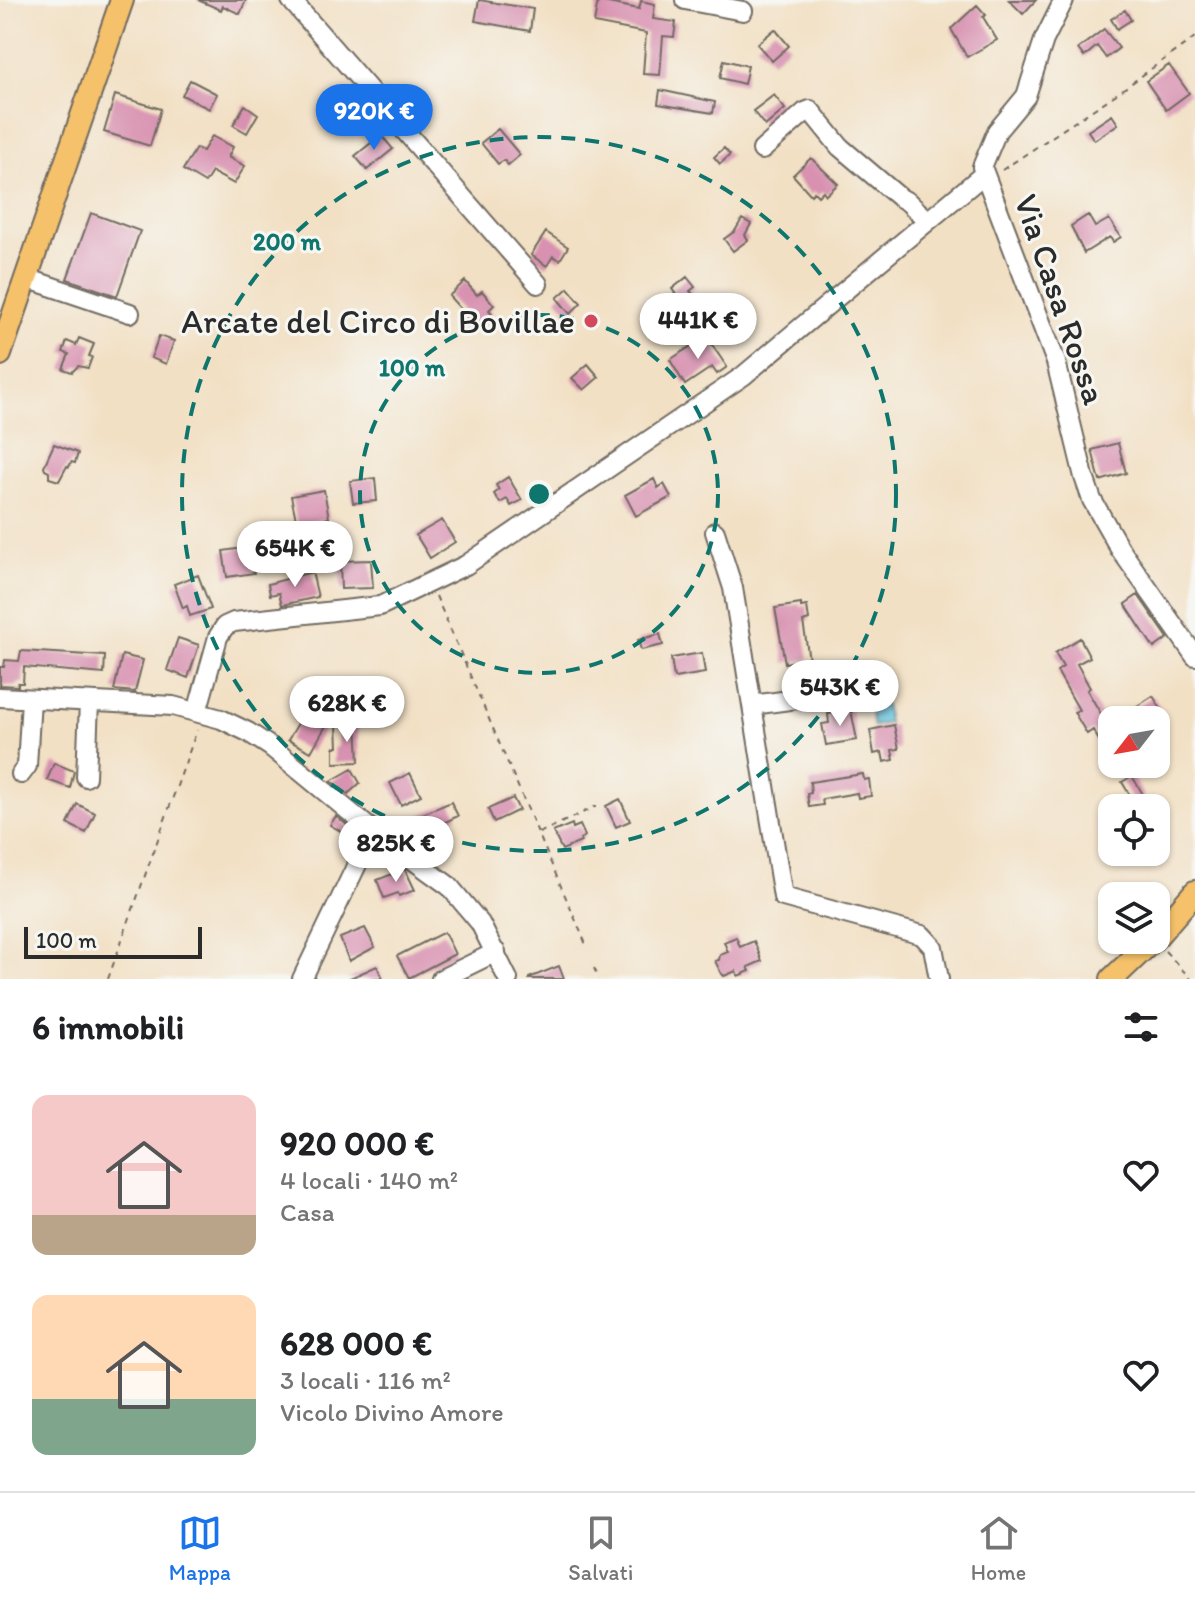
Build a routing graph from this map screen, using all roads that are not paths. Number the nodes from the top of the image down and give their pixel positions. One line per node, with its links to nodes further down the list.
1 (108, 0): 12 (main road)
2 (122, 0): 10 (main road)
3 (291, 0): 11 (street)
4 (685, 0): 6 (street)
5 (1064, 0): 8 (street, Via Casa Rossa)
6 (743, 11)
7 (762, 150): 9 (street)
8 (985, 178): 9 (street); 16 (street, Via Casa Rossa)
9 (928, 221): 22 (street)
10 (26, 278): 13 (street); 14 (main road)
11 (538, 284)
12 (0, 313)
13 (130, 313)
14 (0, 354)
15 (715, 532): 21 (street)
16 (1195, 656)
17 (857, 691): 21 (street)
18 (0, 697): 19 (street)
19 (31, 699): 20 (street); 23 (street)
20 (89, 702): 22 (street); 24 (street)
21 (752, 705): 33 (street)
22 (200, 712): 25 (street)
23 (21, 774)
24 (86, 777)
25 (373, 831): 28 (street); 30 (street)
26 (1195, 892): 27 (main road)
27 (1170, 926)
28 (496, 952): 31 (street); 32 (street)
29 (1144, 954): 34 (main road)
30 (308, 976)
31 (441, 979)
32 (508, 979)
33 (939, 979)
34 (1112, 979)

